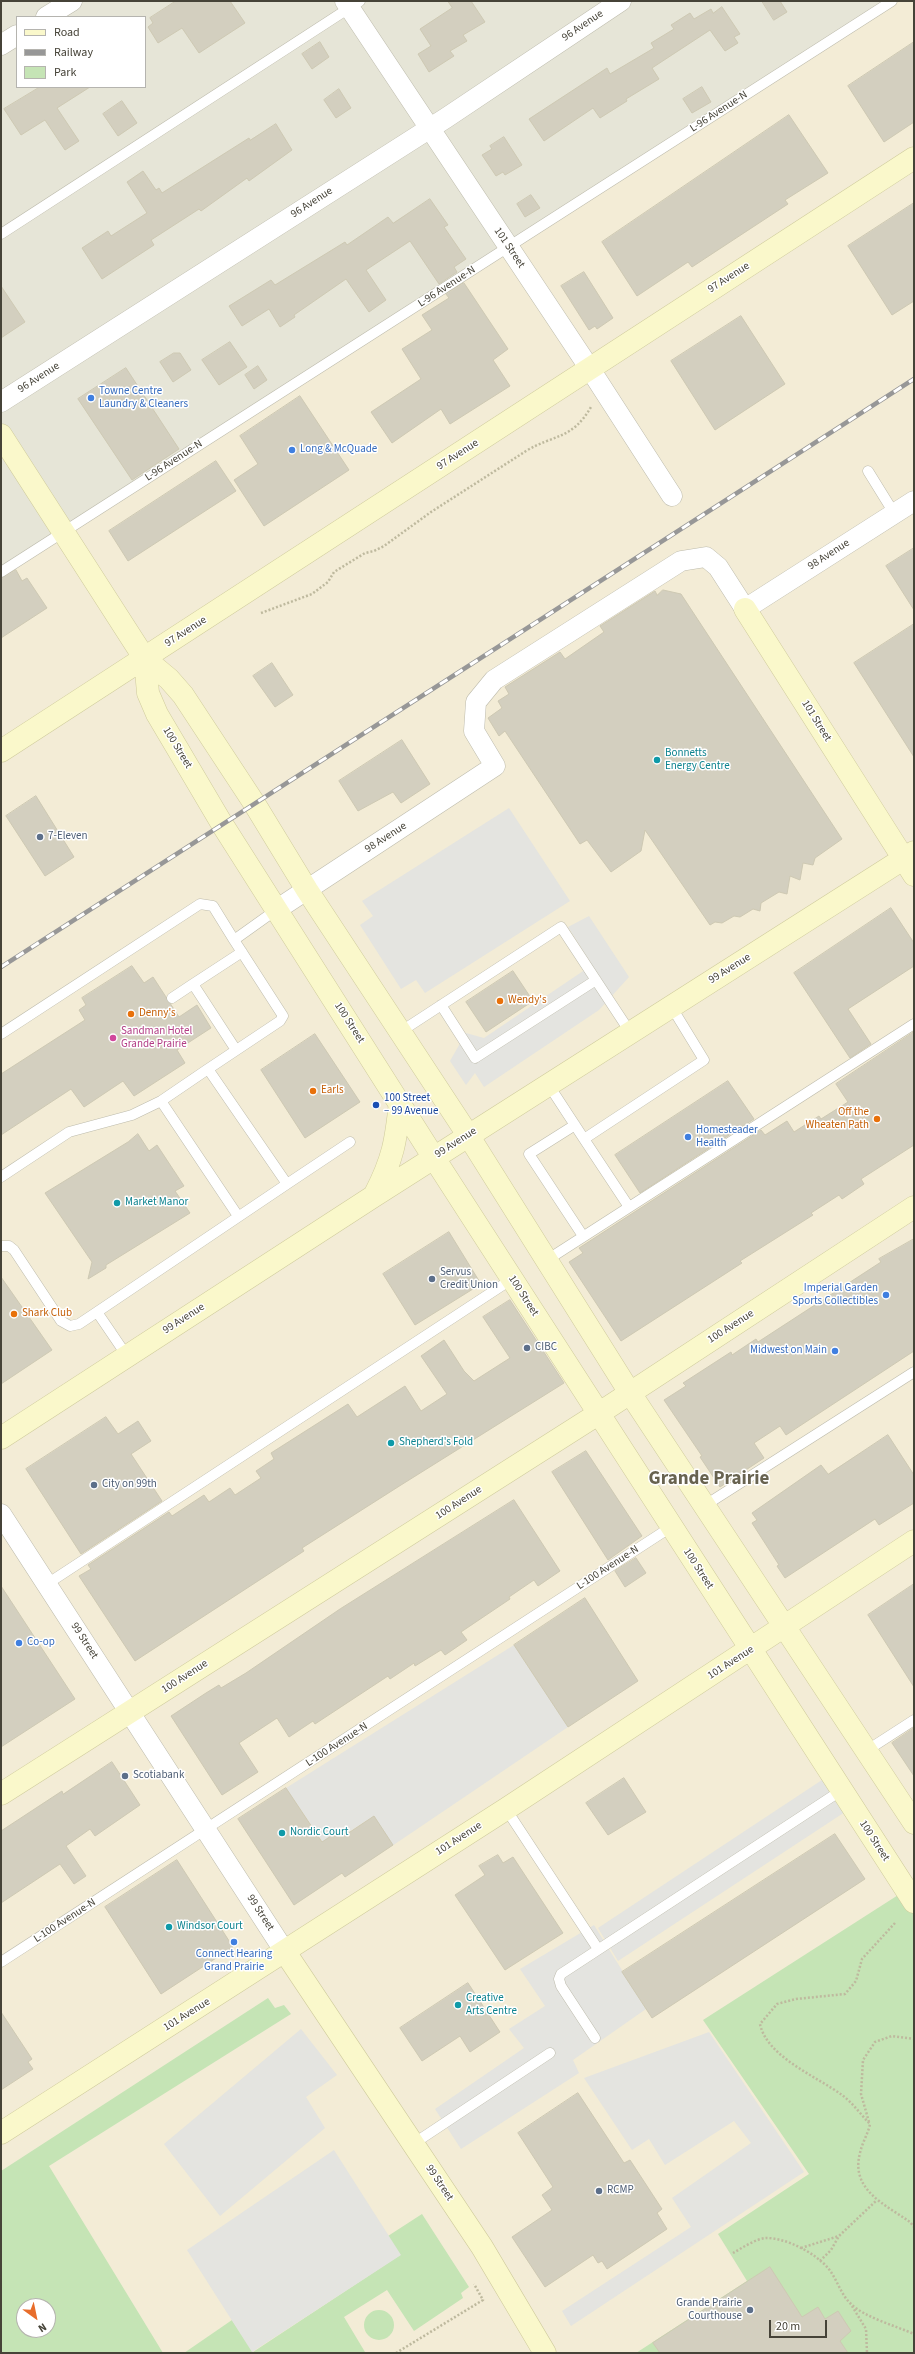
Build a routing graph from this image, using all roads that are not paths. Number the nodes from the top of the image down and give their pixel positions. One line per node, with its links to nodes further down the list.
1 (72, 1): 5 (street)
2 (621, 1): 8 (street, 96 Avenue)
3 (892, 1): 11 (lane, L-96 Avenue-N)
4 (351, 3): 8 (street, 101 Street); 10 (lane)
5 (48, 16)
6 (16, 36): 7 (street)
7 (1, 45)
8 (429, 129): 11 (street, 101 Street); 13 (street, 96 Avenue)
9 (914, 158): 12 (main road, 97 Avenue)
10 (1, 234)
11 (508, 247): 12 (street, 101 Street); 19 (lane, L-96 Avenue-N)
12 (590, 369): 16 (street, 101 Street); 22 (main road, 97 Avenue)
13 (1, 402)
14 (1, 435): 19 (main road, 100 Street)
15 (868, 471): 18 (lane)
16 (672, 496)
17 (914, 501): 18 (street, 98 Avenue)
18 (894, 513): 21 (street, 98 Avenue)
19 (64, 532): 20 (lane, L-96 Avenue-N); 22 (main road, 100 Street)
20 (1, 572)
21 (745, 609): 24 (street, 101 Street); 25 (main road, 101 Street)
22 (145, 659): 23 (main road, 97 Avenue); 26 (main road, 100 Street); 27 (main road, 100 Street)
23 (1, 752)
24 (495, 766): 26 (street, 98 Avenue)
25 (910, 862): 34 (main road, 99 Avenue)
26 (307, 890): 27 (street, 98 Avenue); 36 (main road, 100 Street)
27 (276, 910): 28 (lane); 43 (main road, 100 Street)
28 (234, 940): 29 (lane); 38 (lane)
29 (242, 952): 31 (lane); 39 (lane)
30 (596, 980): 33 (lane); 33 (lane); 37 (lane)
31 (193, 984): 32 (lane); 39 (lane)
32 (172, 998)
33 (441, 1005): 36 (lane)
34 (671, 1006): 37 (main road, 99 Avenue); 46 (lane)
35 (914, 1024): 52 (lane)
36 (400, 1032): 45 (main road, 100 Street)
37 (630, 1032): 41 (main road, 99 Avenue)
38 (1, 1034)
39 (236, 1050): 40 (lane)
40 (208, 1069): 42 (lane); 50 (lane)
41 (548, 1084): 44 (lane); 45 (main road, 99 Avenue)
42 (161, 1101): 49 (lane); 54 (lane)
43 (400, 1102): 48 (main road, 100 Street); 51 (main road)
44 (575, 1125): 46 (lane); 55 (lane)
45 (468, 1135): 48 (main road, 99 Avenue); 57 (main road, 100 Street)
46 (584, 1139): 52 (lane)
47 (350, 1142): 50 (lane)
48 (434, 1158): 51 (main road, 99 Avenue); 58 (main road, 100 Street)
49 (1, 1177)
50 (287, 1184): 54 (lane)
51 (374, 1196): 60 (main road, 99 Avenue)
52 (629, 1207): 55 (lane)
53 (914, 1208): 62 (main road, 100 Avenue)
54 (238, 1216): 59 (lane)
55 (583, 1236): 57 (lane)
56 (1, 1246): 59 (lane)
57 (547, 1260): 62 (main road, 100 Street)
58 (512, 1279): 63 (main road, 100 Street); 69 (lane)
59 (97, 1312): 60 (lane)
60 (127, 1356): 64 (main road, 99 Avenue)
61 (914, 1372): 65 (lane)
62 (630, 1393): 63 (main road, 100 Avenue); 65 (main road, 100 Street)
63 (598, 1414): 67 (main road, 100 Street); 72 (main road, 100 Avenue)
64 (1, 1438)
65 (704, 1506): 70 (main road, 100 Street)
66 (1, 1514): 69 (street, 99 Street)
67 (671, 1527): 71 (main road, 100 Street); 79 (lane, L-100 Avenue-N)
68 (914, 1541): 70 (main road, 101 Avenue)
69 (47, 1584): 72 (street, 99 Street)
70 (784, 1628): 71 (main road, 101 Avenue); 74 (main road, 100 Street)
71 (751, 1650): 75 (main road, 100 Street); 77 (main road, 101 Avenue)
72 (130, 1712): 76 (main road, 100 Avenue); 79 (street, 99 Street)
73 (914, 1720): 74 (lane)
74 (866, 1751): 78 (main road, 100 Street)
75 (842, 1790): 80 (main road, 100 Street); 81 (lane)
76 (1, 1794)
77 (506, 1809): 81 (lane); 82 (main road, 101 Avenue)
78 (914, 1823)
79 (206, 1830): 82 (street, 99 Street); 83 (lane, L-100 Avenue-N)
80 (914, 1902)
81 (598, 1949): 84 (lane)
82 (285, 1952): 86 (main road, 101 Avenue); 87 (main road, 99 Street)
83 (1, 1962)
84 (594, 2038)
85 (550, 2053): 87 (lane)
86 (1, 2133)
87 (413, 2144): 88 (main road, 99 Street)
88 (544, 2353)

